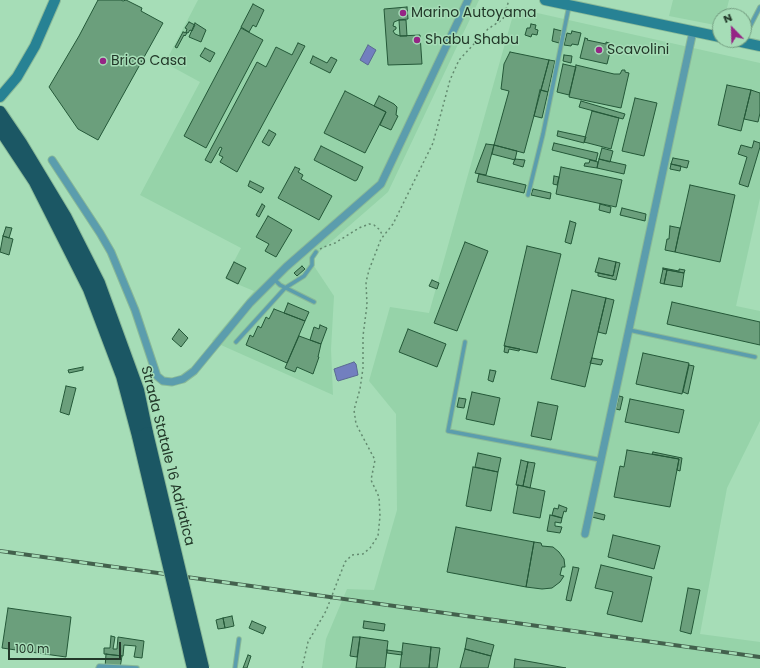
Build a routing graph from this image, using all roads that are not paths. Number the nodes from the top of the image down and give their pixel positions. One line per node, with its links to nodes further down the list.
1 (55, 0): 9 (main road)
2 (468, 0): 15 (street)
3 (545, 0): 4 (main road)
4 (569, 5): 7 (main road); 13 (lane)
5 (760, 7): 6 (lane)
6 (752, 20)
7 (693, 32): 8 (main road); 18 (street)
8 (712, 36)
9 (0, 97)
10 (0, 112): 11 (highway, Strada Statale 16 Adriatica)
11 (3, 127): 22 (highway, Strada Statale 16 Adriatica)
12 (52, 160): 15 (street)
13 (528, 195)
14 (316, 252): 16 (lane)
15 (274, 279): 16 (lane)
16 (285, 288): 17 (lane); 19 (lane)
17 (314, 302)
18 (629, 330): 21 (lane); 23 (street)
19 (236, 342)
20 (465, 342): 23 (lane)
21 (755, 357)
22 (143, 434): 28 (highway, Strada Statale 16 Adriatica, bridge); 29 (highway, Strada Statale 16 Adriatica, bridge)
23 (600, 460): 24 (street)
24 (584, 534)
25 (239, 639): 30 (lane)
26 (98, 668): 27 (lane)
27 (137, 668)
28 (193, 668)
29 (203, 668)
30 (235, 668)

